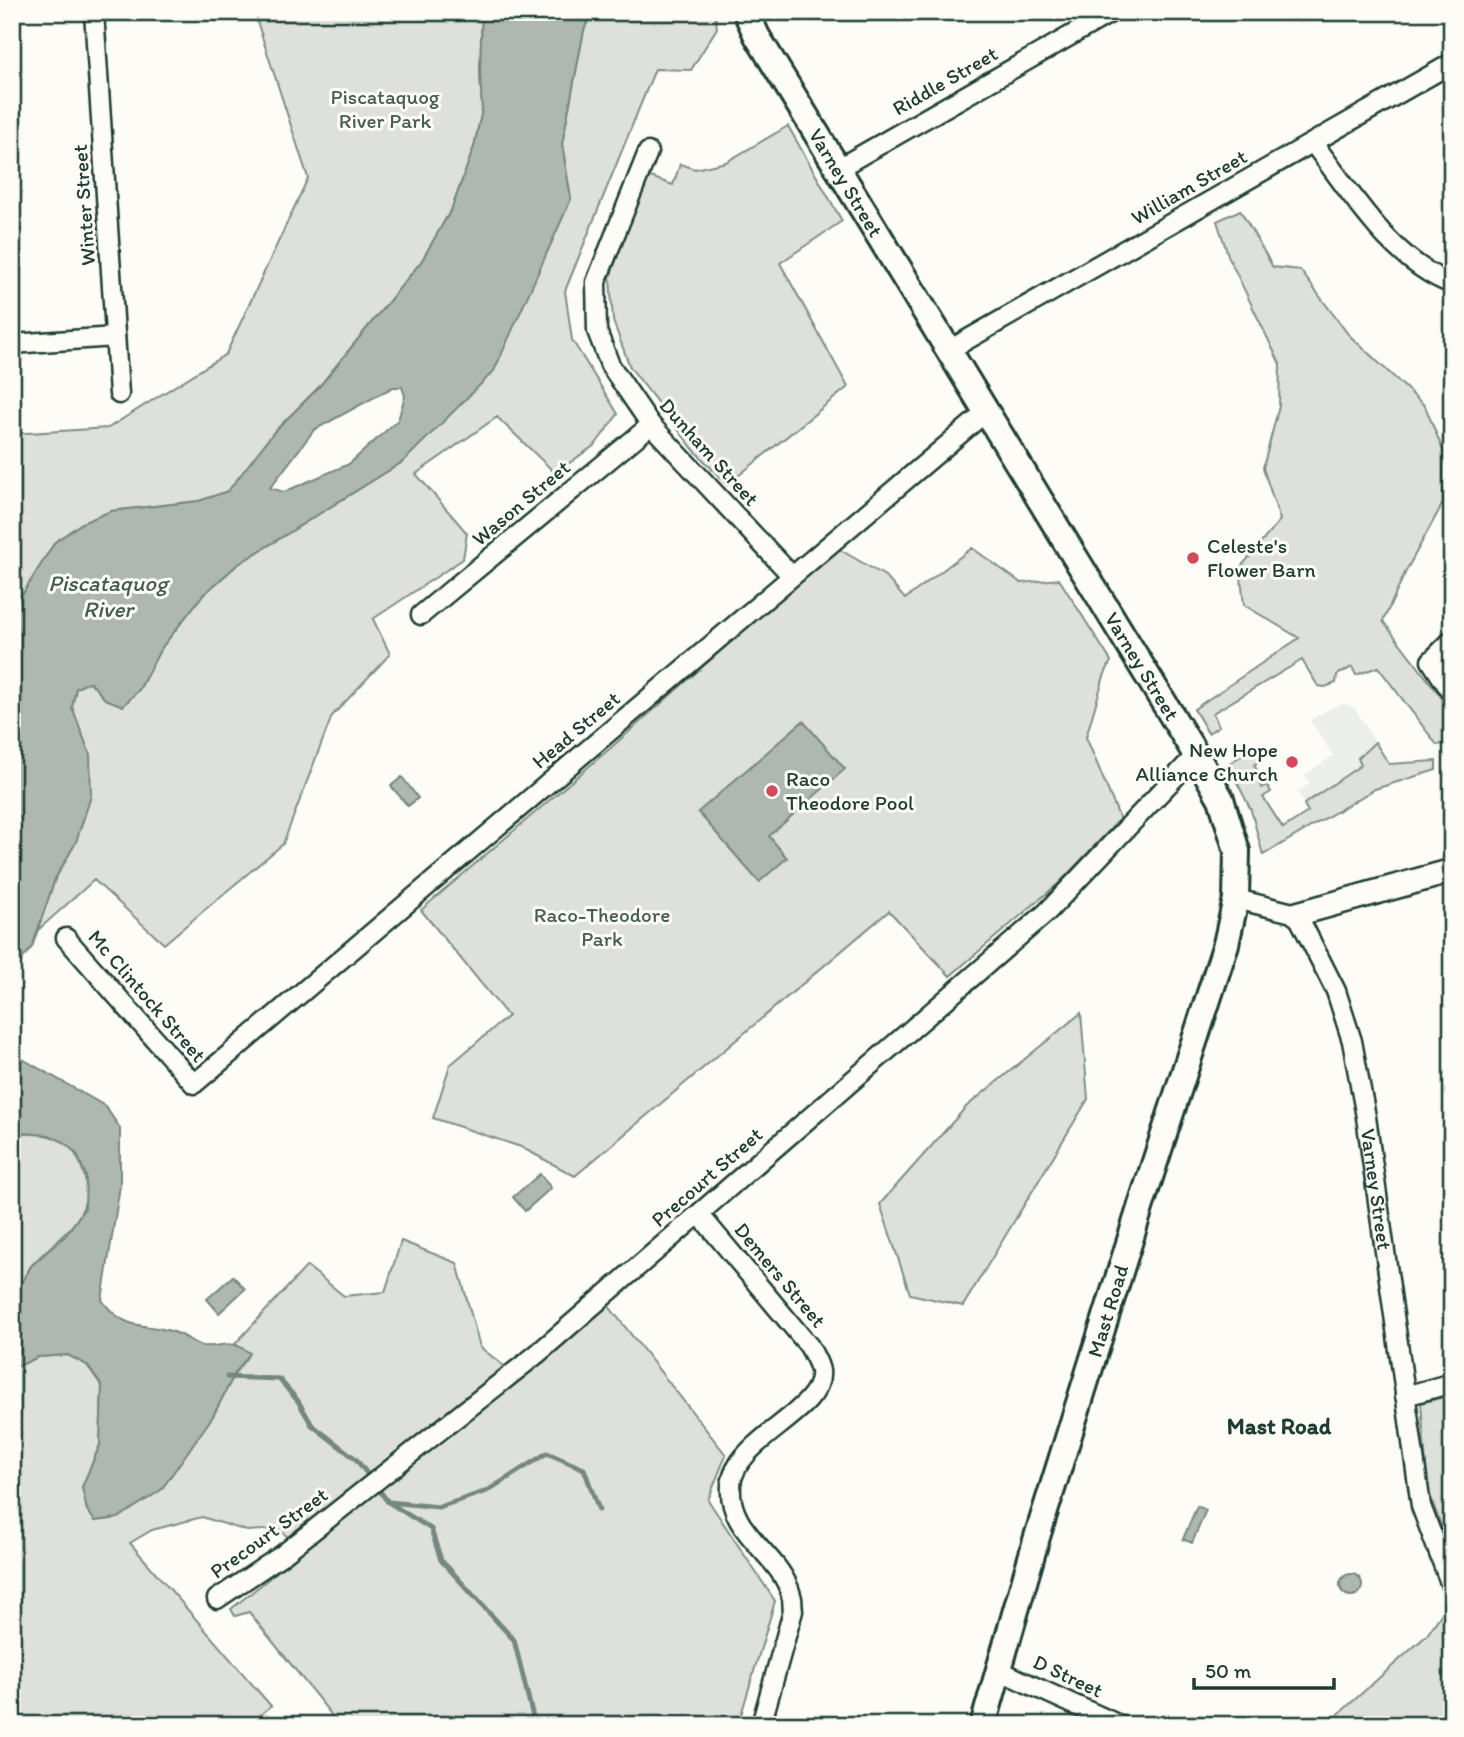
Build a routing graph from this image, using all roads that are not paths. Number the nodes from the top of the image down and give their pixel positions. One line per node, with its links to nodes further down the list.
1 (94, 12): 9 (street, Winter Street)
2 (746, 12): 7 (main road, Varney Street)
3 (1103, 15): 7 (street, Riddle Street)
4 (1452, 63): 5 (street, William Street)
5 (1313, 143): 8 (street); 11 (street, William Street)
6 (648, 152): 14 (street, Dunham Street)
7 (837, 169): 11 (main road, Varney Street)
8 (1452, 284)
9 (115, 337): 10 (street); 12 (street, Winter Street)
10 (12, 344)
11 (949, 350): 13 (main road, Varney Street)
12 (119, 394)
13 (988, 411): 15 (street, Head Street); 19 (main road, Varney Street)
14 (651, 425): 15 (street, Dunham Street); 16 (street, Wason Street)
15 (792, 576): 24 (street, Head Street)
16 (421, 615)
17 (1452, 640): 18 (street)
18 (1452, 693)
19 (1196, 755): 21 (main road, Varney Street); 25 (street, Precourt Street)
20 (1452, 871): 22 (street)
21 (1236, 899): 22 (street); 30 (main road, Mast Road)
22 (1297, 914): 27 (street, Varney Street)
23 (66, 938): 24 (street, Mc Clintock Street)
24 (194, 1084)
25 (699, 1214): 29 (street, Precourt Street); 31 (street, Demers Street)
26 (1452, 1383): 27 (street)
27 (1405, 1396): 28 (street, Varney Street)
28 (1452, 1588)
29 (218, 1599)
30 (998, 1670): 32 (main road, Mast Road); 33 (street, D Street)
31 (761, 1725)
32 (983, 1725)
33 (1119, 1725)

